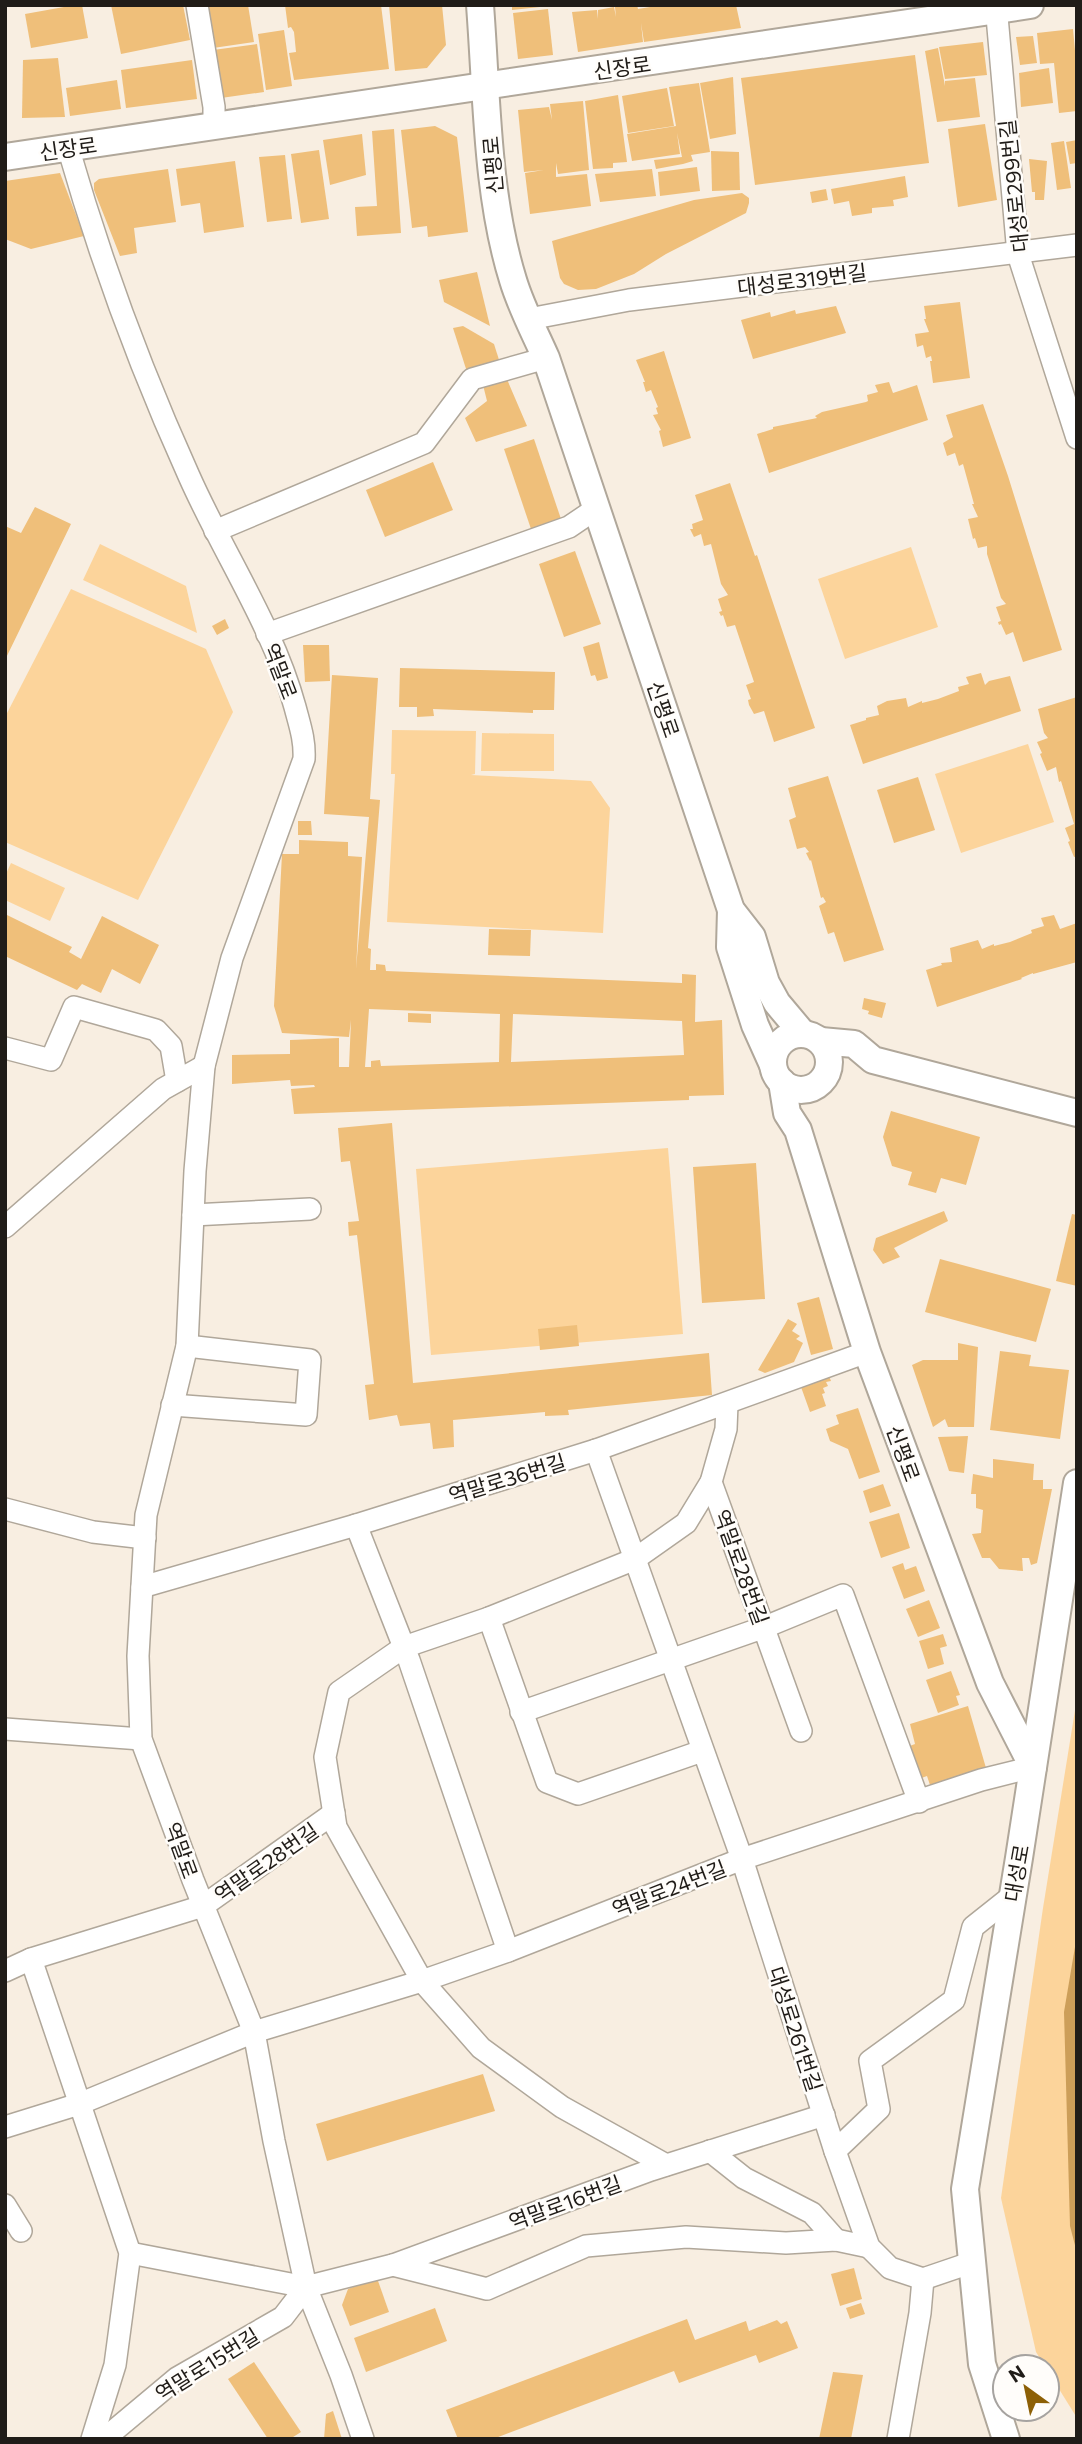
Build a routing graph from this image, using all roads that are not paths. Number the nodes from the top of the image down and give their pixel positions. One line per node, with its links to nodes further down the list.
1 (197, 5): 6 (street)
2 (480, 5): 5 (street, 신평로)
3 (1030, 5): 4 (street, 신장로)
4 (996, 8): 5 (street, 신장로); 10 (street, 대성로299번길)
5 (486, 85): 6 (street, 신장로); 11 (street, 신평로)
6 (214, 126): 7 (street, 신장로)
7 (68, 147): 8 (street, 신장로); 15 (street, 역말로)
8 (5, 157)
9 (1077, 245): 10 (street, 대성로319번길)
10 (1018, 254): 11 (street, 대성로319번길); 13 (street, 대성로299번길)
11 (529, 319): 12 (street, 신평로)
12 (546, 358): 14 (street, 신평로); 15 (street)
13 (1077, 438)
14 (597, 508): 16 (street); 17 (street, 신평로)
15 (215, 531): 16 (street, 역말로)
16 (267, 634): 21 (street, 역말로)
17 (731, 910): 18 (street, 신평로); 22 (street, 신평로)
18 (812, 1037): 20 (street); 22 (street); 24 (street)
19 (5, 1048): 23 (street)
20 (873, 1060): 24 (street); 25 (street)
21 (204, 1066): 23 (street); 28 (street, 역말로)
22 (778, 1074): 24 (street); 26 (street, 신평로)
23 (177, 1081): 29 (street)
24 (821, 1081): 26 (street)
25 (1077, 1113)
26 (798, 1130): 31 (street, 신평로)
27 (310, 1209): 28 (street)
28 (193, 1215): 30 (street, 역말로)
29 (5, 1227)
30 (187, 1346): 33 (street, 역말로); 33 (street)
31 (867, 1352): 32 (street, 역말로36번길); 51 (street, 신평로)
32 (727, 1404): 34 (street, 역말로36번길); 35 (street, 역말로28번길)
33 (172, 1405): 39 (street, 역말로)
34 (596, 1450): 38 (street, 역말로36번길); 40 (street, 대성로261번길)
35 (710, 1482): 40 (street, 역말로28번길); 43 (street, 역말로28번길)
36 (1077, 1483): 51 (street, 대성로)
37 (5, 1509): 39 (street)
38 (356, 1525): 41 (street, 역말로36번길); 44 (street)
39 (145, 1538): 41 (street, 역말로)
40 (635, 1559): 42 (street, 역말로28번길); 45 (street, 대성로261번길)
41 (142, 1587): 49 (street, 역말로)
42 (489, 1618): 44 (street, 역말로28번길); 46 (street)
43 (765, 1627): 45 (street); 48 (street, 역말로28번길); 52 (street)
44 (404, 1647): 53 (street, 역말로28번길); 57 (street)
45 (670, 1660): 46 (street); 50 (street, 대성로261번길)
46 (521, 1712): 50 (street)
47 (5, 1729): 49 (street)
48 (801, 1731)
49 (141, 1739): 56 (street, 역말로)
50 (702, 1751): 54 (street, 대성로261번길)
51 (1032, 1767): 52 (street, 역말로24번길); 55 (street, 대성로)
52 (919, 1802): 54 (street, 역말로24번길)
53 (334, 1813): 56 (street, 역말로28번길); 60 (street)
54 (742, 1859): 57 (street, 역말로24번길); 63 (street, 대성로261번길)
55 (1012, 1896): 66 (street); 73 (street, 대성로)
56 (204, 1906): 58 (street, 역말로28번길); 61 (street, 역말로)
57 (508, 1951): 60 (street, 역말로24번길)
58 (31, 1959): 59 (street, 역말로28번길); 62 (street)
59 (5, 1971)
60 (422, 1982): 61 (street, 역말로24번길); 67 (street)
61 (254, 2032): 62 (street, 역말로24번길); 76 (street, 역말로)
62 (79, 2104): 64 (street, 역말로24번길); 72 (street)
63 (824, 2115): 65 (street, 역말로16번길); 66 (street, 대성로261번길)
64 (5, 2127)
65 (710, 2151): 67 (street, 역말로16번길); 70 (street)
66 (835, 2151): 71 (street, 대성로261번길)
67 (666, 2165): 74 (street, 역말로16번길)
68 (5, 2205): 69 (street)
69 (21, 2231)
70 (836, 2241): 71 (street); 74 (street)
71 (869, 2247): 75 (street, 대성로261번길)
72 (130, 2253): 76 (street); 77 (street)
73 (970, 2263): 75 (street); 81 (street, 대성로)
74 (393, 2264): 76 (street, 역말로16번길)
75 (923, 2279): 80 (street)
76 (306, 2287): 78 (street, 역말로15번길); 79 (street, 역말로)
77 (92, 2439)
78 (104, 2439)
79 (363, 2439)
80 (898, 2439)
81 (1006, 2439)

